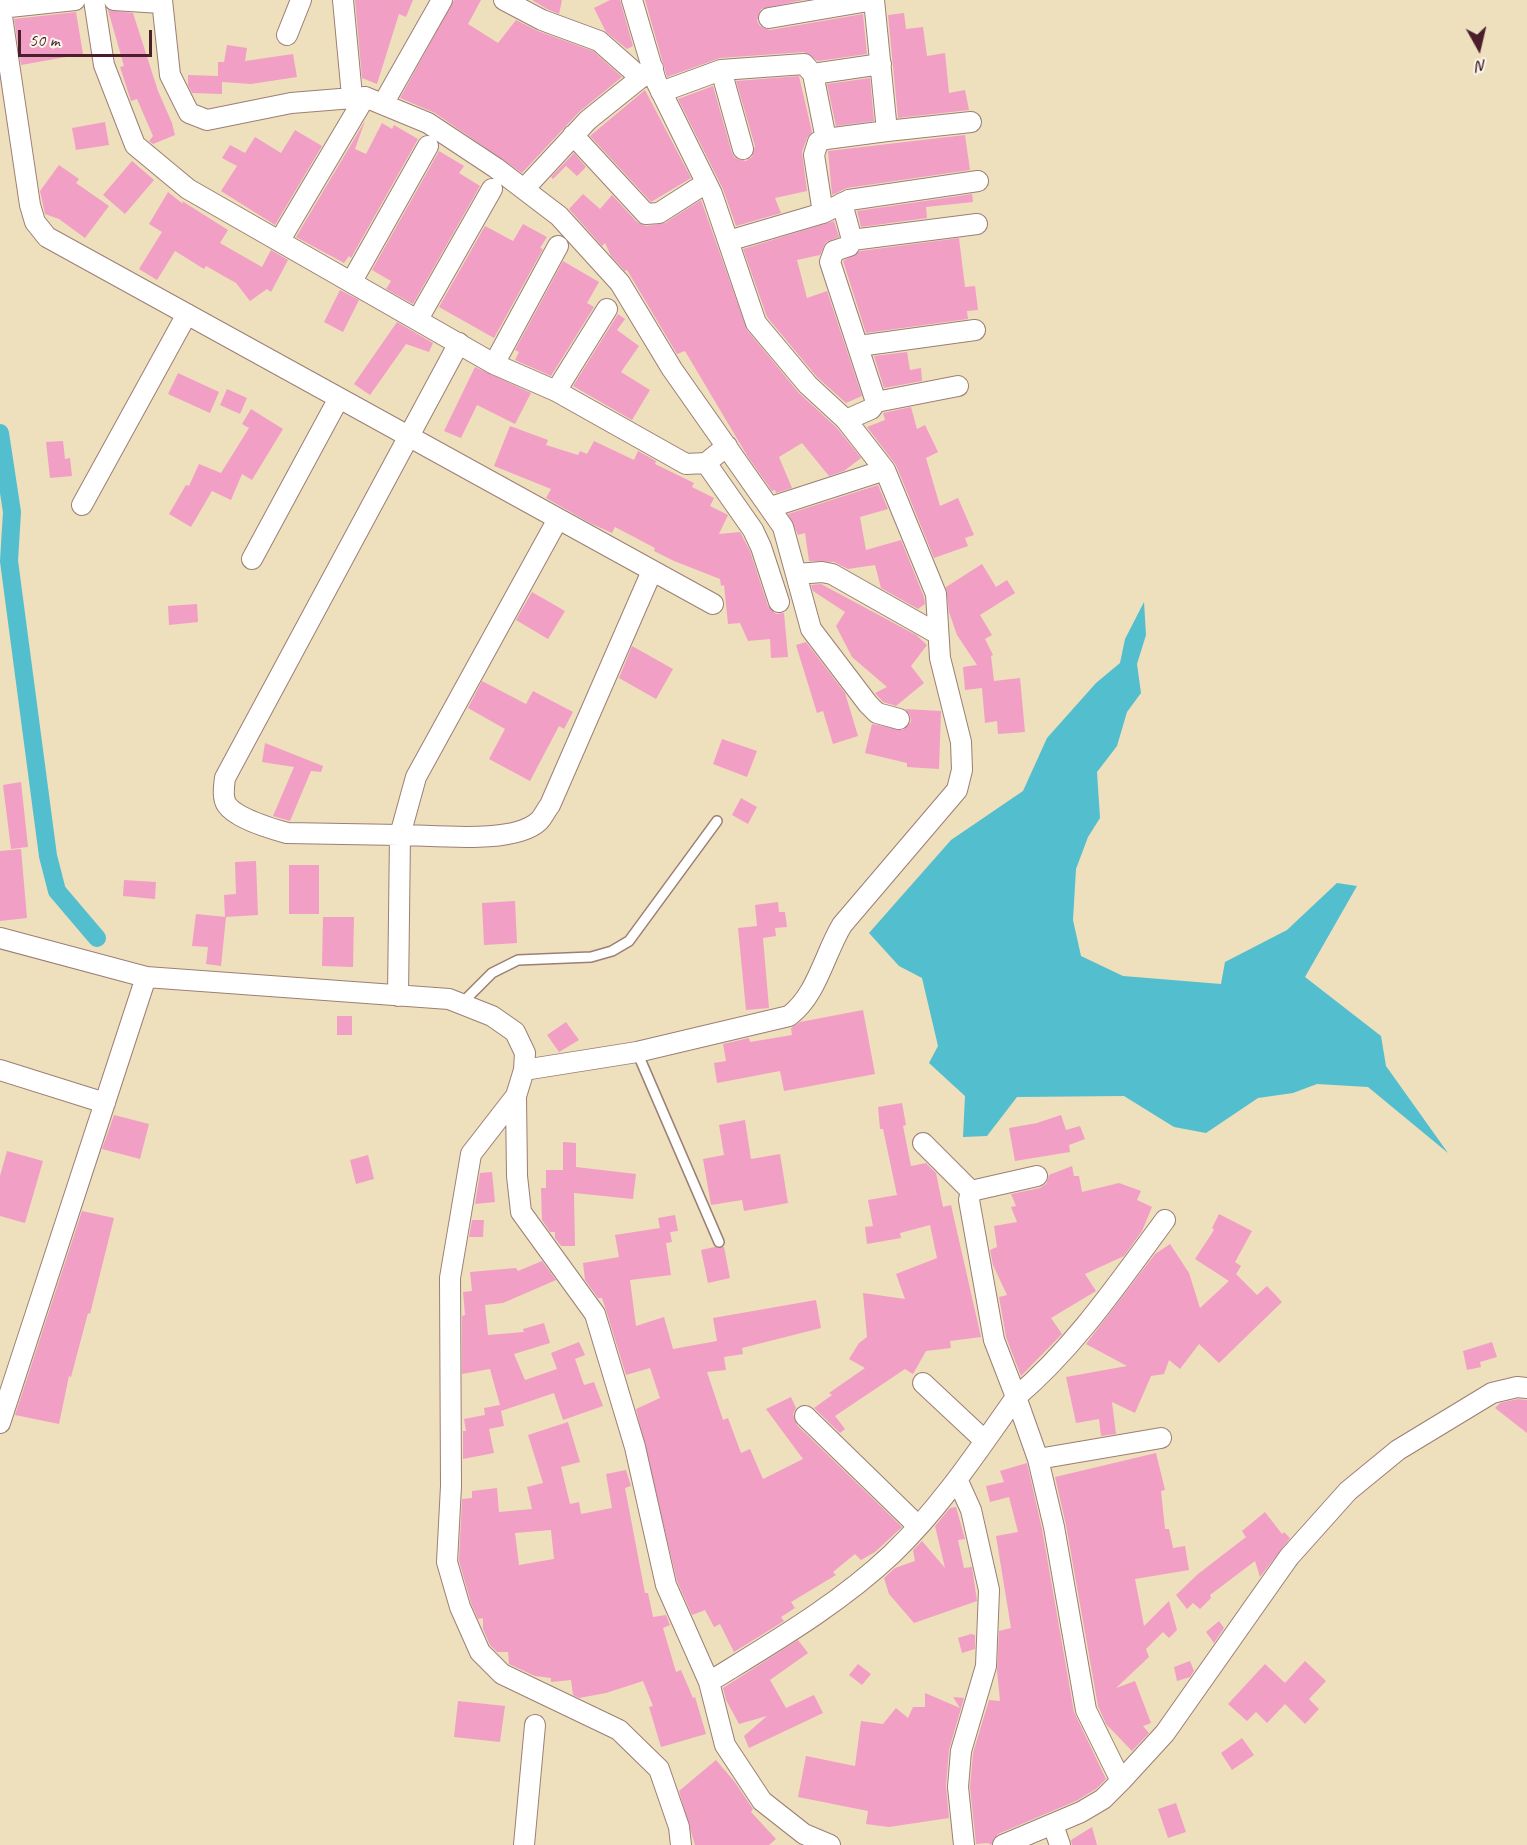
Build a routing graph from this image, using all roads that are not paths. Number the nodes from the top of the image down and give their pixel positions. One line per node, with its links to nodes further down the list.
1 (75, 0): 12 (street)
2 (94, 0): 34 (street)
3 (114, 0): 10 (street)
4 (301, 0): 14 (street)
5 (343, 0): 20 (street)
6 (442, 0): 20 (street)
7 (504, 0): 17 (street)
8 (632, 0): 17 (street)
9 (874, 0): 13 (street); 15 (street)
10 (161, 2): 20 (street)
11 (0, 3): 12 (street)
12 (0, 8): 40 (street)
13 (769, 18)
14 (286, 35)
15 (881, 64): 18 (street); 22 (street)
16 (721, 70): 18 (street); 19 (street); 26 (street)
17 (647, 73): 19 (street); 23 (street)
18 (813, 74): 24 (street)
19 (661, 92): 28 (street)
20 (367, 99): 30 (street); 34 (street)
21 (971, 122): 22 (street)
22 (887, 131): 24 (street)
23 (573, 135): 28 (street); 30 (street)
24 (825, 139): 32 (street)
25 (428, 146): 38 (street)
26 (743, 149)
27 (978, 182): 31 (street)
28 (706, 183): 36 (street)
29 (492, 189): 41 (street)
30 (524, 189): 52 (street)
31 (842, 203): 32 (street); 35 (street)
32 (823, 213): 36 (street)
33 (977, 224): 35 (street)
34 (280, 240): 38 (street)
35 (852, 240): 44 (street)
36 (728, 241): 50 (street)
37 (558, 246): 45 (street)
38 (352, 281): 41 (street)
39 (608, 309): 47 (street)
40 (187, 314): 48 (street); 55 (street)
41 (418, 319): 43 (street)
42 (975, 330): 44 (street)
43 (459, 343): 45 (street); 51 (street)
44 (859, 346): 49 (street)
45 (494, 364): 47 (street)
46 (958, 386): 49 (street)
47 (556, 391): 53 (street)
48 (339, 398): 51 (street); 58 (street)
49 (876, 402): 50 (street)
50 (846, 420): 54 (street)
51 (408, 436): 57 (street); 66 (street)
52 (727, 446): 53 (street); 56 (street)
53 (706, 463): 61 (street)
54 (885, 470): 56 (street); 63 (street)
55 (82, 505)
56 (771, 507): 60 (street)
57 (558, 519): 59 (street); 66 (street)
58 (252, 559)
59 (652, 571): 62 (street); 66 (street)
60 (797, 574): 63 (street); 64 (street)
61 (779, 602)
62 (713, 604)
63 (938, 634): 71 (street)
64 (899, 719)
65 (717, 820): 70 (lane)
66 (400, 835): 69 (street)
67 (0, 938): 68 (street)
68 (146, 977): 69 (street); 75 (street)
69 (398, 996): 70 (street)
70 (461, 1004): 73 (street)
71 (638, 1052): 73 (street); 80 (lane)
72 (0, 1070): 75 (street)
73 (524, 1070): 74 (street)
74 (516, 1096): 92 (street); 97 (street)
75 (105, 1103): 81 (street)
76 (923, 1143): 78 (street)
77 (1037, 1176): 78 (street)
78 (971, 1191): 84 (street)
79 (1165, 1220): 84 (street)
80 (719, 1242)
81 (8, 1375): 86 (street)
82 (923, 1383): 88 (street)
83 (1527, 1388): 94 (street)
84 (1016, 1397): 88 (street); 89 (street)
85 (805, 1416): 91 (street)
86 (0, 1423)
87 (1161, 1438): 89 (street)
88 (985, 1441): 90 (street)
89 (1038, 1459): 94 (street)
90 (957, 1479): 91 (street); 99 (street)
91 (918, 1526): 92 (street)
92 (709, 1682): 98 (street)
93 (535, 1725): 96 (street)
94 (1121, 1781): 95 (street)
95 (1053, 1825): 100 (street); 101 (street)
96 (524, 1845)
97 (681, 1845)
98 (830, 1845)
99 (964, 1845)
100 (1003, 1845)
101 (1060, 1845)

